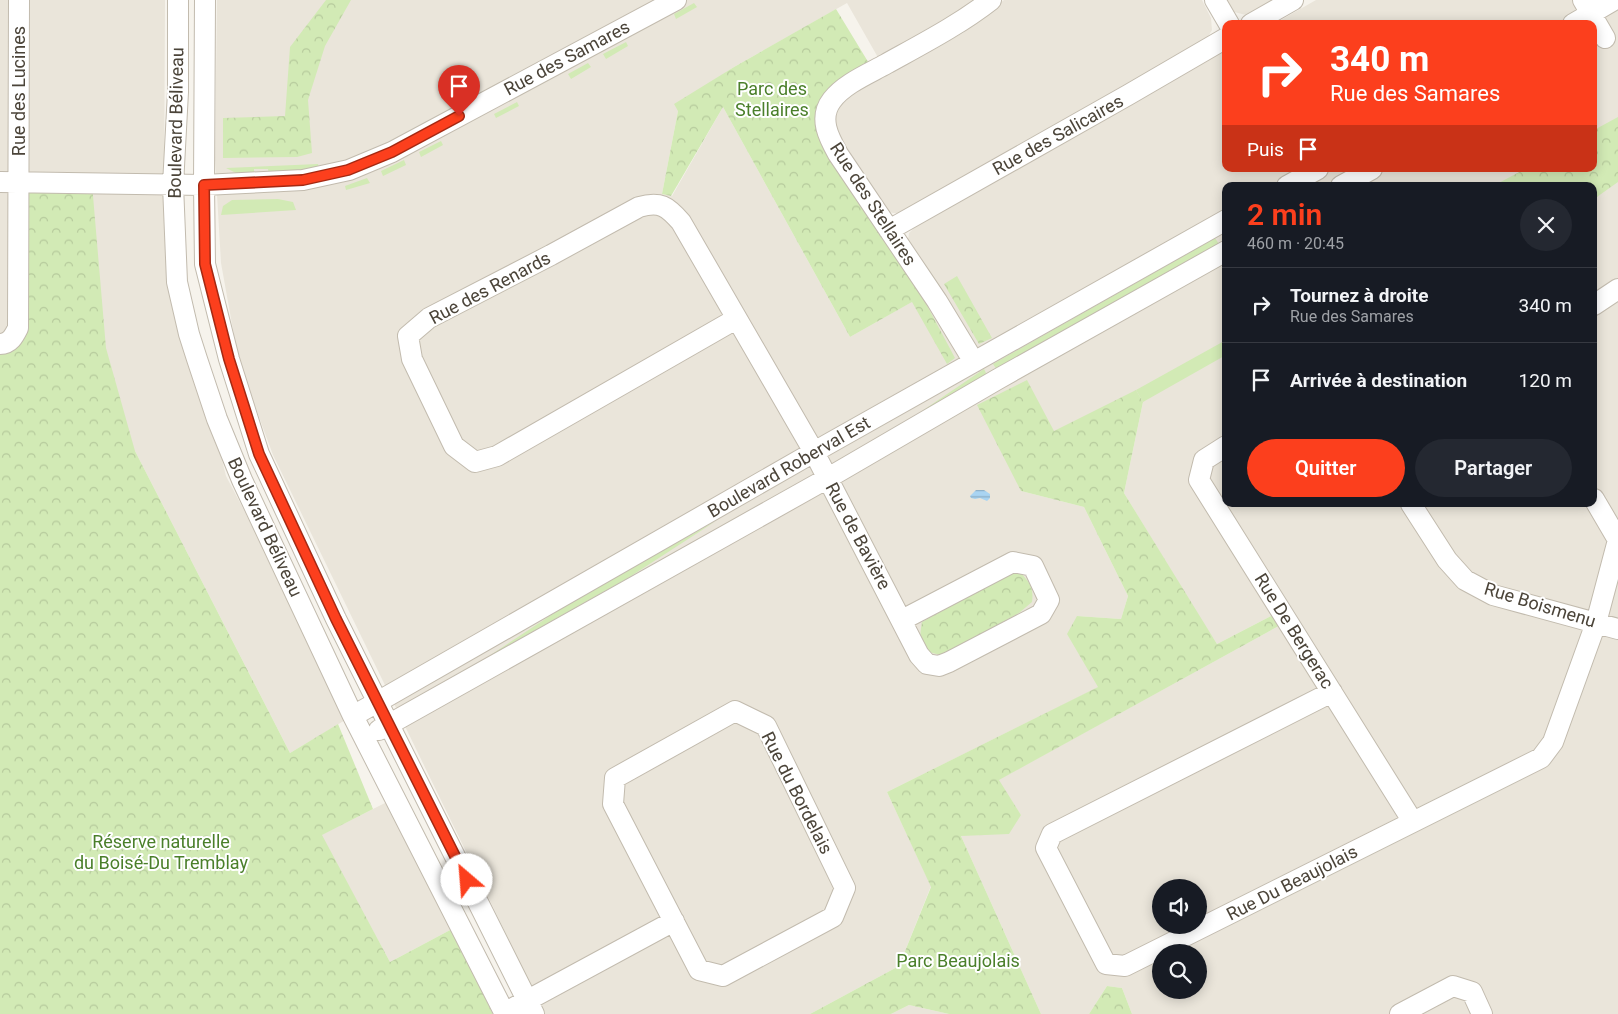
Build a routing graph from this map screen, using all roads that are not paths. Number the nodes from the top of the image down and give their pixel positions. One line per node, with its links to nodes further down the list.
1 (20, 0): 19 (street, Rue des Lucines)
2 (178, 0): 22 (street, Boulevard Béliveau)
3 (205, 0): 23 (street, Boulevard Béliveau)
4 (676, 0): 23 (street, Rue des Samares)
5 (991, 0): 25 (street, Rue des Stellaires)
6 (1215, 0): 10 (street)
7 (1292, 0): 11 (street)
8 (1614, 0): 9 (street)
9 (1586, 7): 12 (street); 13 (street)
10 (1227, 20)
11 (1258, 20)
12 (1576, 20)
13 (1594, 20)
14 (1597, 24): 15 (street)
15 (1605, 37)
16 (1222, 40): 25 (street, Rue des Salicaires)
17 (1313, 172): 20 (street)
18 (1367, 172): 21 (street)
19 (9, 182): 22 (street, Rue des Samares); 30 (street, Rue des Lucines)
20 (1294, 182)
21 (1348, 182)
22 (173, 185): 23 (street, Rue des Samares); 43 (street, Boulevard Béliveau)
23 (204, 185): 42 (street, Boulevard Béliveau)
24 (1222, 222): 31 (street, Boulevard Roberval Est)
25 (889, 230): 31 (street, Rue des Stellaires)
26 (1222, 253): 34 (street, Boulevard Roberval Est)
27 (1618, 289): 28 (street)
28 (1597, 303)
29 (736, 319): 29 (street, Rue des Renards); 33 (street, Rue des Renards)
30 (0, 344)
31 (974, 362): 33 (street, Boulevard Roberval Est)
32 (1222, 449): 41 (street, Rue De Bergerac)
33 (814, 452): 34 (street, Rue de Bavière); 42 (street, Boulevard Roberval Est)
34 (828, 478): 38 (street, Rue de Bavière); 44 (street, Boulevard Roberval Est)
35 (1597, 504): 37 (street)
36 (1413, 507): 39 (street, Rue Boismenu)
37 (1618, 540): 39 (street, Rue Du Beaujolais)
38 (902, 620): 38 (street, Rue de Bavière)
39 (1596, 623): 40 (street, Rue Boismenu); 46 (street, Rue Du Beaujolais)
40 (1618, 629)
41 (1332, 692): 46 (street, Rue De Bergerac); 46 (street, Rue Du Beaujolais)
42 (378, 701): 43 (street, Boulevard Roberval Est); 44 (street, Boulevard Béliveau)
43 (353, 716): 45 (street, Boulevard Béliveau)
44 (389, 724): 45 (street, Boulevard Roberval Est); 48 (street, Boulevard Béliveau)
45 (364, 738): 49 (street, Boulevard Béliveau)
46 (1413, 822)
47 (674, 921): 47 (street, Rue du Bordelais); 48 (street)
48 (530, 1007): 49 (street)
49 (504, 1014)
50 (1400, 1014): 51 (street)
51 (1482, 1014)

